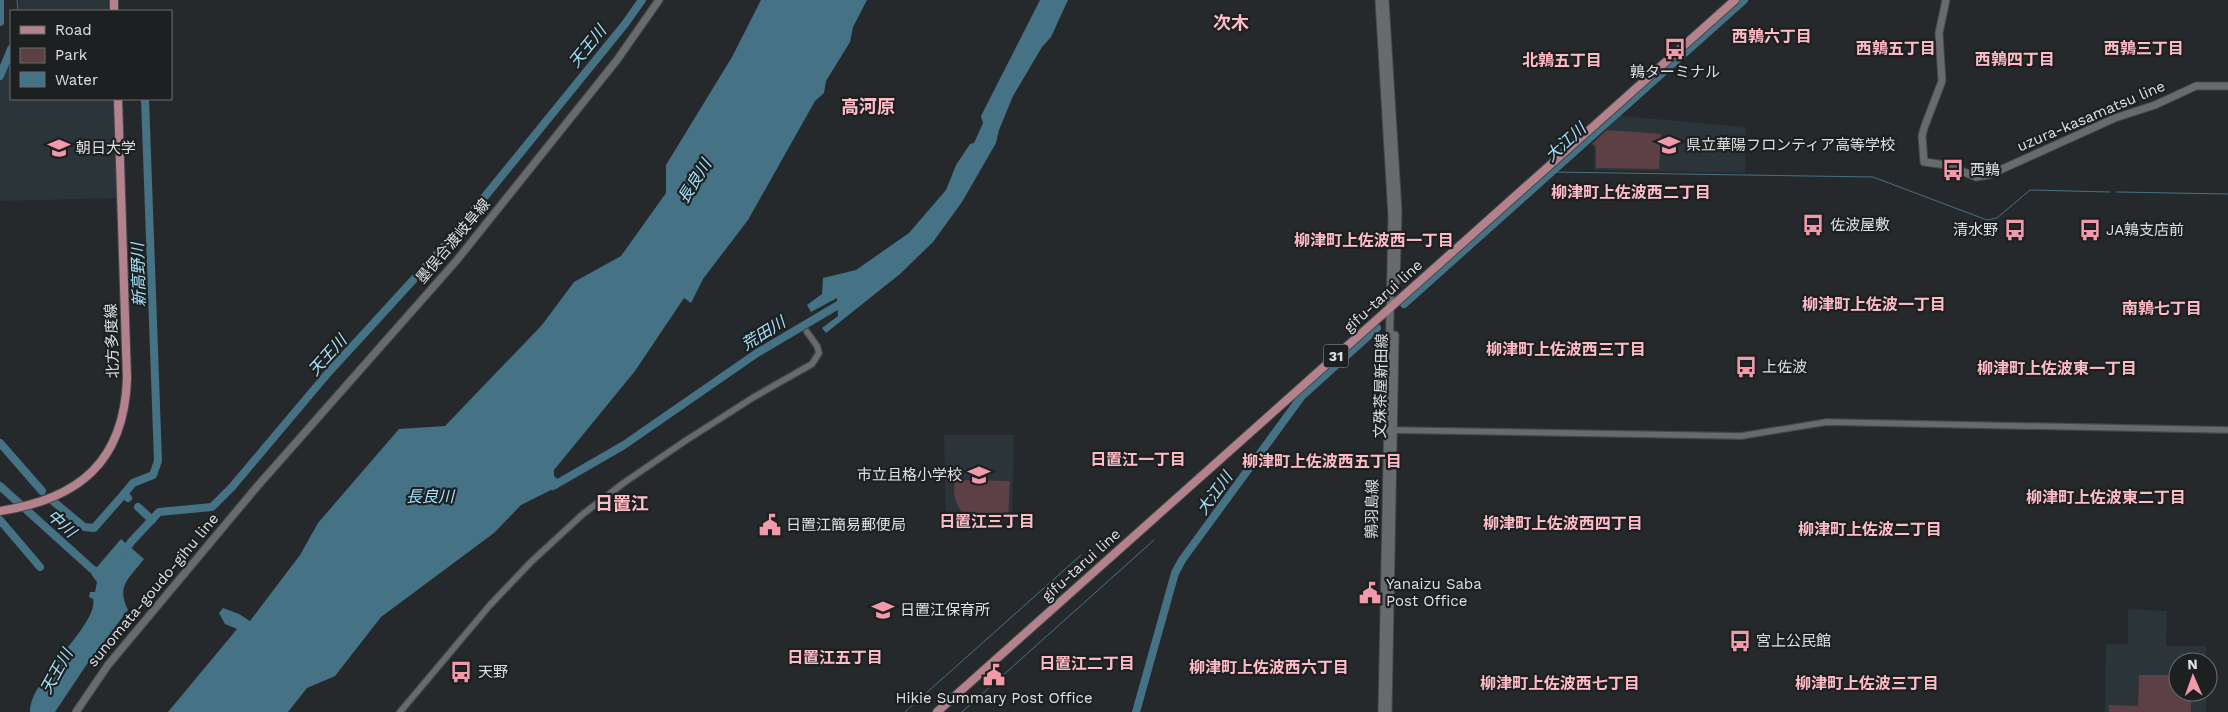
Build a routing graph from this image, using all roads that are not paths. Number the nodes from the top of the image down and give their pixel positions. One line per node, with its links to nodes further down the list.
1 (659, 0): 13 (main road, 墨俣合渡岐阜線)
2 (1379, 0): 8 (main road)
3 (1385, 0): 8 (main road)
4 (1736, 0): 8 (main road, gifu-tarui line / 31)
5 (1946, 0): 6 (main road, uzura-kasamatsu line)
6 (2228, 86)
7 (118, 100): 12 (main road, 北方多度線)
8 (1393, 305): 10 (main road, 鶉羽島線); 15 (main road, gifu-tarui line / 31)
9 (807, 332): 14 (street)
10 (1391, 430): 11 (street); 16 (main road, 鶉羽島線); 17 (main road, 文殊茶屋新田線)
11 (2228, 430)
12 (0, 511)
13 (76, 712)
14 (400, 712)
15 (937, 712)
16 (1382, 712)
17 (1388, 712)

